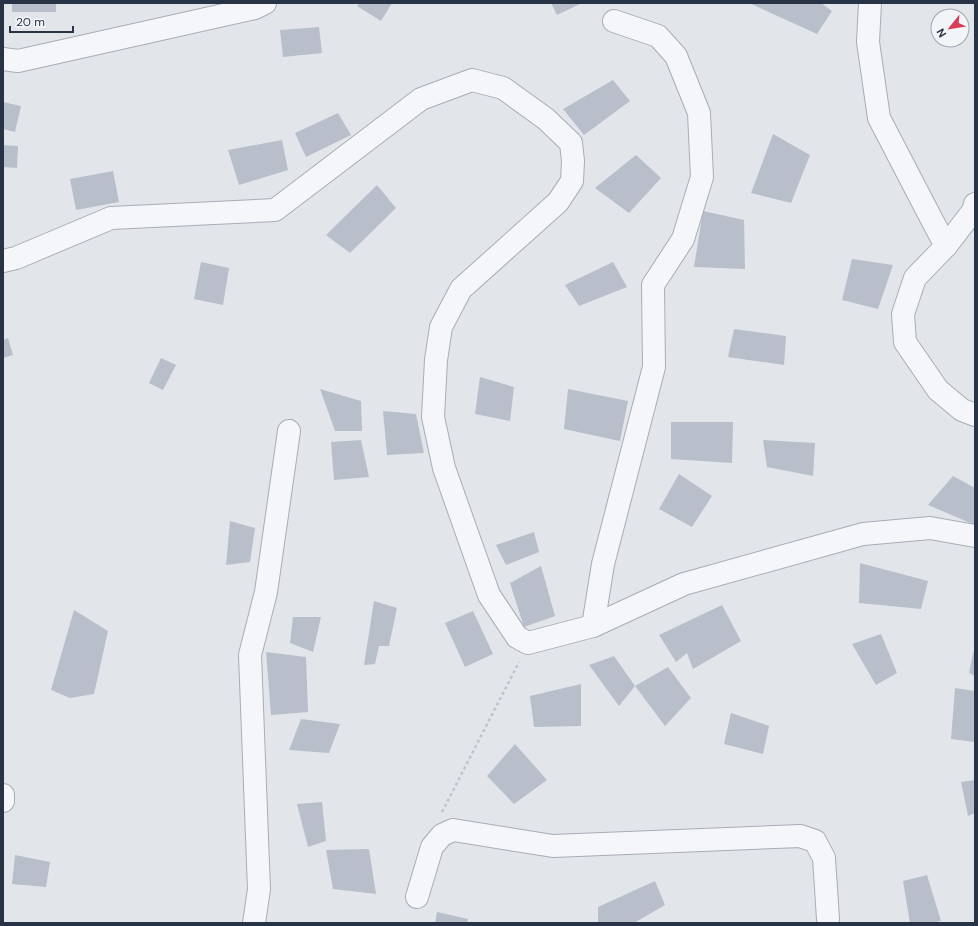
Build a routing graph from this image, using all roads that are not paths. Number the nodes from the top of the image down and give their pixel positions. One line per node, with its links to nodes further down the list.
1 (265, 3): 4 (street)
2 (870, 3): 6 (street)
3 (614, 21): 11 (street)
4 (3, 59)
5 (975, 204): 6 (street)
6 (946, 246): 8 (street)
7 (3, 261): 11 (street)
8 (975, 415)
9 (290, 430): 16 (street)
10 (975, 536): 11 (street)
11 (592, 626)
12 (3, 795): 13 (street)
13 (3, 802)
14 (417, 897): 15 (street)
15 (829, 922)
16 (254, 923)

